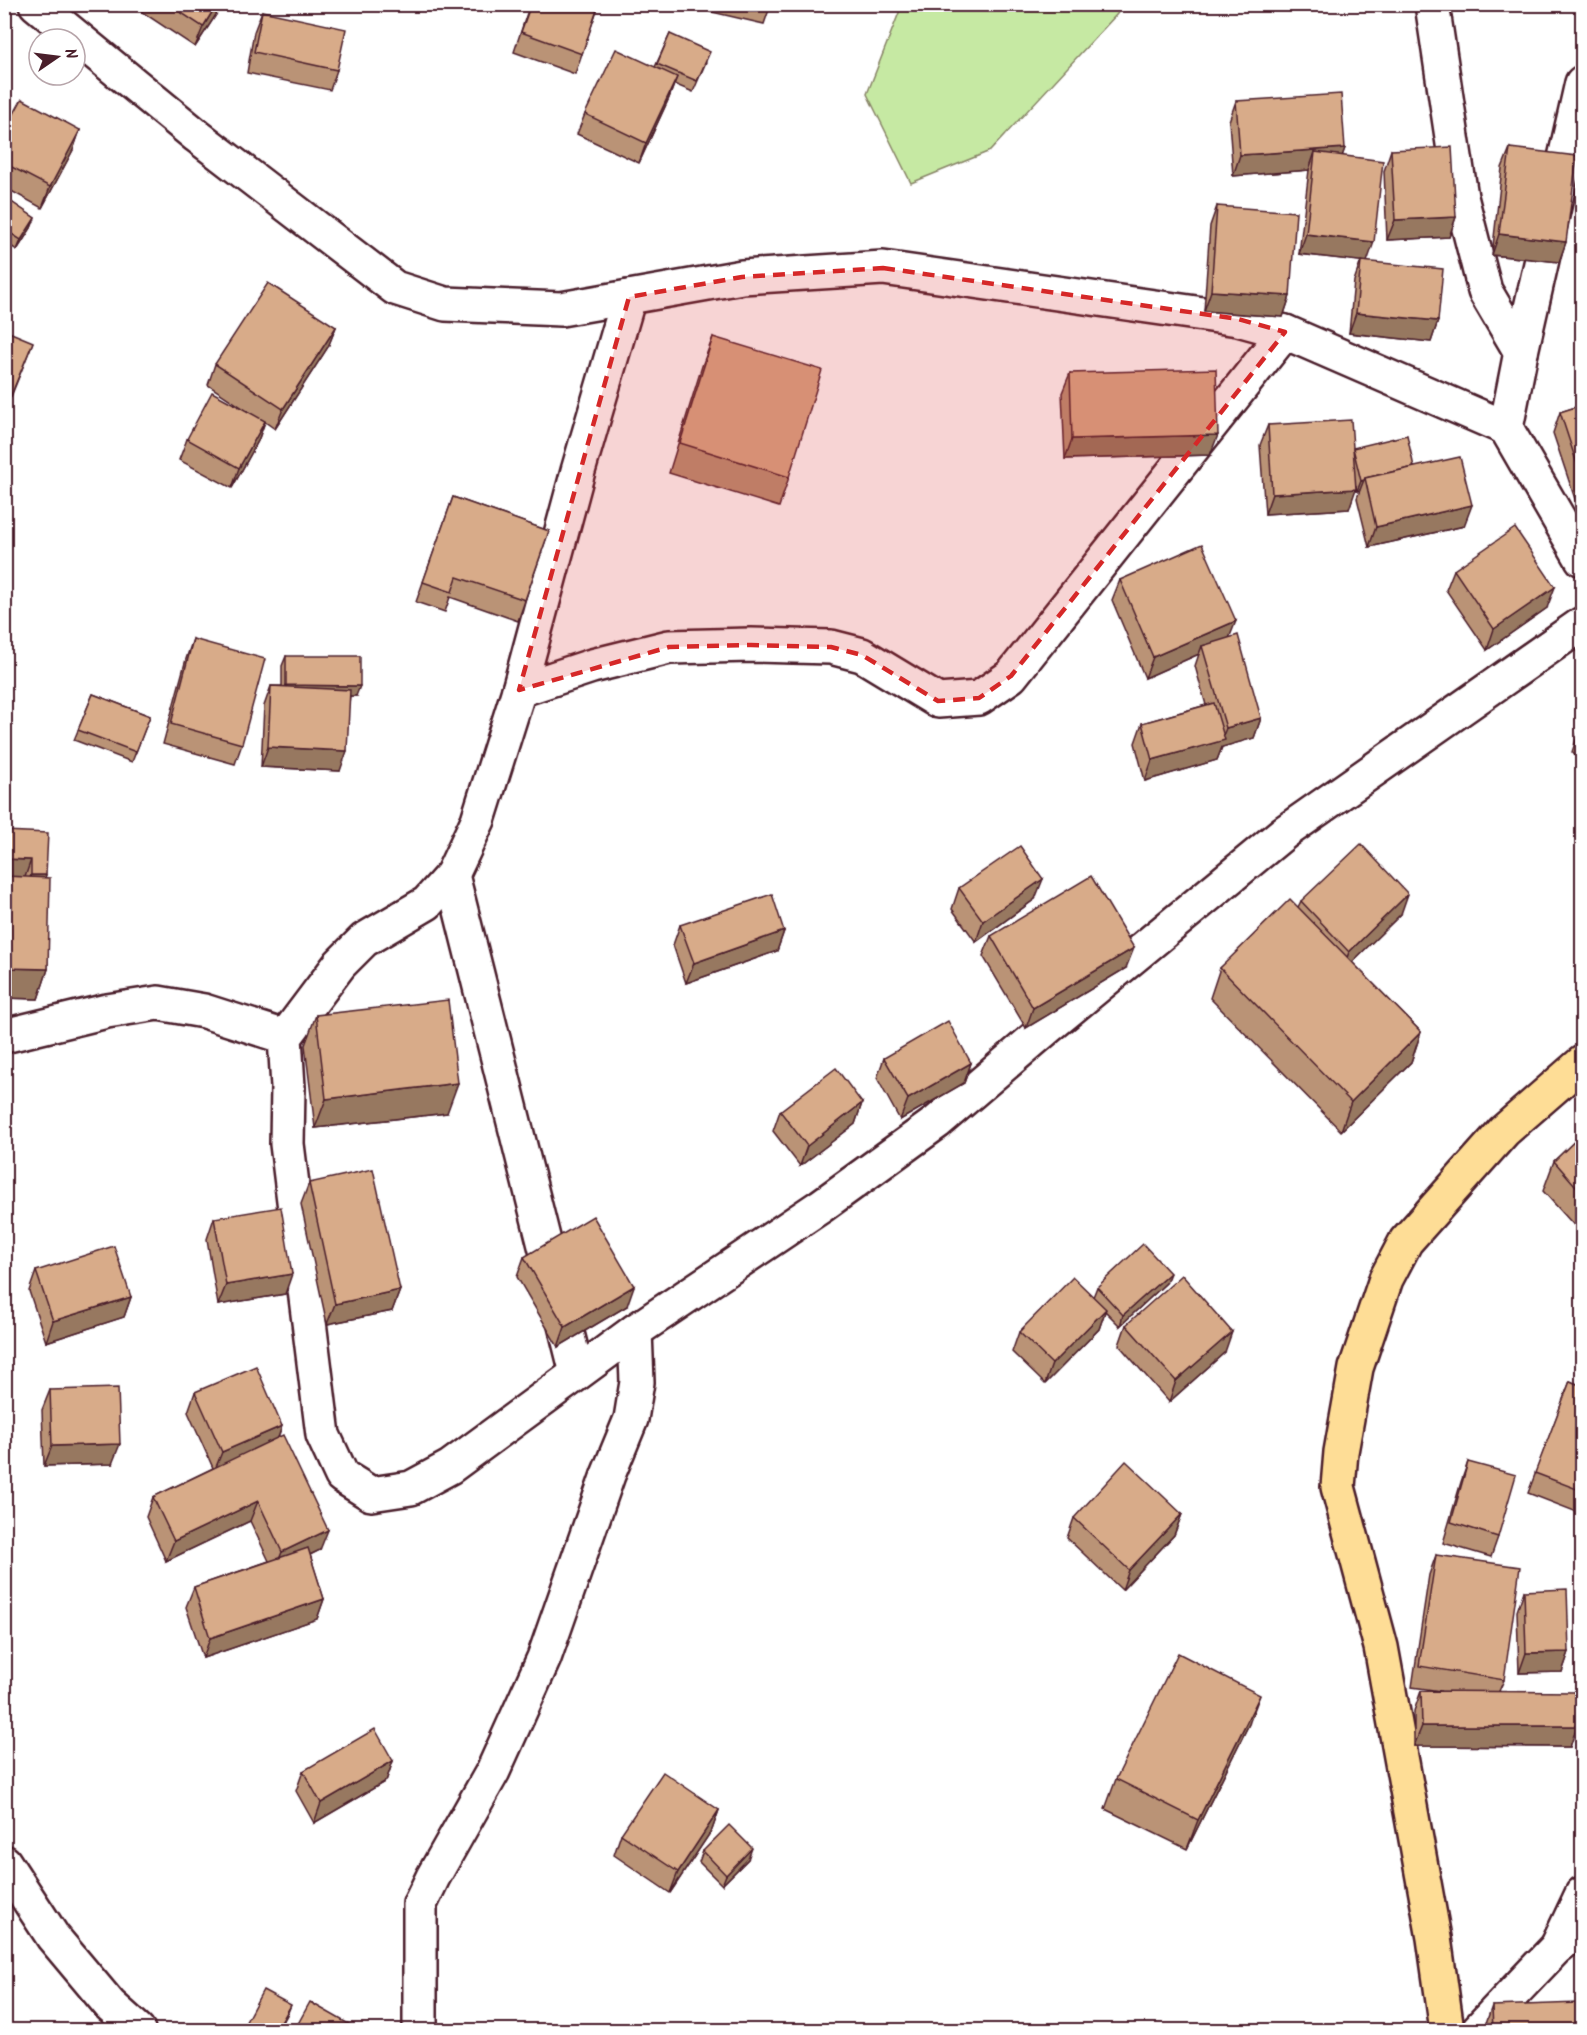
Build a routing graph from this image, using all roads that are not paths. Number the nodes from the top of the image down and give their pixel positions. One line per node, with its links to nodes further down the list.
1 (36, 4): 4 (street)
2 (1432, 4): 6 (street)
3 (1582, 82): 6 (street)
4 (629, 297): 5 (street); 10 (street)
5 (1285, 332): 7 (street); 10 (street)
6 (1521, 352): 7 (street)
7 (1506, 428): 8 (street)
8 (1582, 559)
9 (1582, 624): 15 (street)
10 (519, 690): 11 (street)
11 (452, 875): 13 (street); 16 (street)
12 (4, 1036): 13 (street)
13 (285, 1037): 16 (street)
14 (1582, 1063): 23 (main road)
15 (634, 1331): 16 (street); 22 (street)
16 (577, 1373)
17 (4, 1862): 21 (street)
18 (1582, 1894): 20 (street)
19 (1582, 1928): 20 (street)
20 (1556, 1948): 24 (street)
21 (138, 2031)
22 (420, 2031)
23 (1447, 2031)
24 (1478, 2031)

